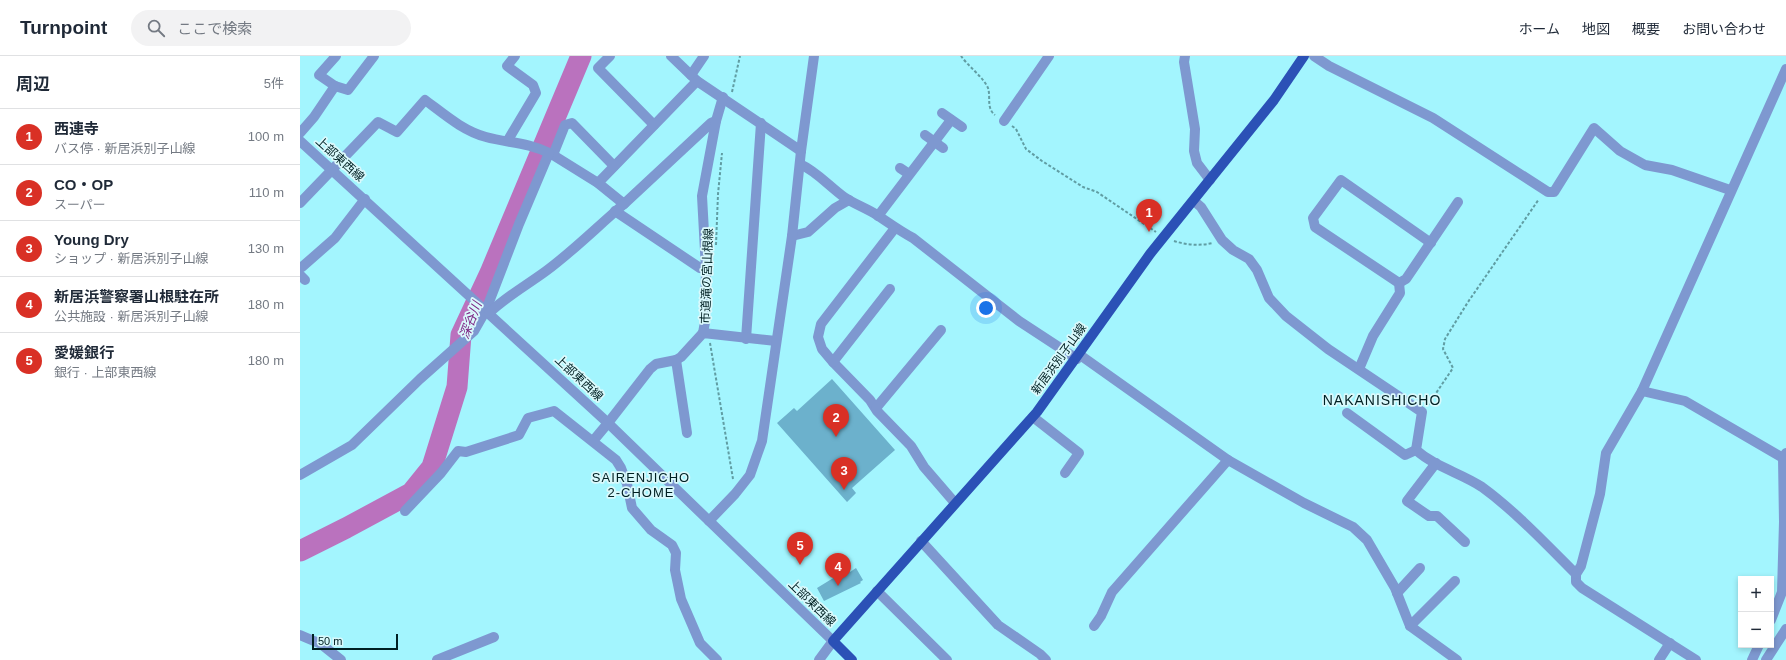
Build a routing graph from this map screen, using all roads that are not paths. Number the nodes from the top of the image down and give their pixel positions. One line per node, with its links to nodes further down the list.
1 (336, 56): 14 (street)
2 (374, 56): 14 (street)
3 (515, 56): 25 (street)
4 (610, 56): 21 (street)
5 (671, 56): 13 (street)
6 (704, 56): 13 (street)
7 (812, 56): 29 (street)
8 (1049, 56): 19 (street)
9 (1185, 56): 36 (street)
10 (1304, 56): 36 (main road, 新居浜別子山線)
11 (1314, 56): 38 (street)
12 (1786, 69): 38 (street)
13 (694, 78): 15 (street); 21 (street)
14 (335, 86): 23 (street)
15 (726, 99): 18 (street); 20 (street)
16 (942, 113): 17 (street)
17 (951, 120): 22 (street); 27 (street)
18 (716, 121): 44 (street); 50 (street)
19 (1004, 121)
20 (761, 123): 29 (street); 57 (street)
21 (654, 125): 32 (street)
22 (962, 127)
23 (300, 133)
24 (925, 135): 27 (street)
25 (508, 140): 30 (street); 34 (street)
26 (300, 141): 34 (street, 上部東西線)
27 (935, 142): 28 (street); 35 (street)
28 (944, 148)
29 (801, 151): 31 (street)
30 (550, 153): 32 (street); 37 (street); 54 (street)
31 (800, 164): 40 (street); 48 (street)
32 (614, 166): 37 (street)
33 (900, 168): 35 (street)
34 (332, 169): 39 (street, 上部東西線); 42 (street)
35 (909, 174): 46 (street)
36 (1210, 180): 41 (main road, 新居浜別子山線)
37 (598, 183): 44 (street)
38 (1730, 190): 63 (street)
39 (364, 200): 51 (street); 54 (street, 上部東西線)
40 (849, 200): 46 (street); 48 (street)
41 (1194, 201): 59 (main road, 新居浜別子山線); 62 (street)
42 (300, 202)
43 (1458, 202): 49 (street)
44 (624, 204): 45 (street)
45 (615, 211): 50 (street); 54 (street)
46 (878, 216): 47 (street)
47 (895, 228): 59 (street); 61 (street)
48 (792, 236): 58 (street)
49 (1431, 243): 52 (street); 52 (street)
50 (706, 269): 56 (street)
51 (302, 274)
52 (1399, 283): 62 (street)
53 (890, 289): 61 (street)
54 (487, 311): 67 (street, 上部東西線); 75 (street)
55 (941, 330): 64 (street)
56 (703, 333): 57 (street); 60 (street)
57 (746, 338): 58 (street)
58 (776, 341): 78 (street)
59 (1078, 357): 66 (main road, 新居浜別子山線); 72 (street)
60 (676, 360): 67 (street); 68 (street)
61 (833, 362): 64 (street)
62 (1359, 369): 70 (street)
63 (1642, 391): 71 (street); 82 (street)
64 (876, 408): 76 (street)
65 (1347, 413): 70 (street)
66 (1033, 416): 74 (street); 76 (main road, 新居浜別子山線)
67 (608, 424): 69 (street); 78 (street, 上部東西線)
68 (687, 433)
69 (593, 441): 77 (street); 97 (street)
70 (1416, 450): 73 (street)
71 (1785, 456): 86 (street)
72 (1228, 460): 85 (street); 87 (street)
73 (1436, 463): 80 (street); 82 (street)
74 (1065, 473)
75 (300, 475)
76 (955, 503): 79 (main road, 新居浜別子山線)
77 (405, 511)
78 (709, 521): 92 (street, 上部東西線)
79 (921, 541): 84 (main road, 新居浜別子山線); 101 (street)
80 (1465, 542)
81 (1420, 568): 85 (street)
82 (1576, 574): 93 (street)
83 (1455, 581): 88 (street)
84 (877, 591): 92 (main road, 新居浜別子山線); 100 (street)
85 (1397, 593): 88 (street)
86 (1774, 612)
87 (1094, 626)
88 (1410, 626): 102 (street)
89 (1786, 629): 106 (street)
90 (300, 635): 95 (street)
91 (494, 637): 96 (street)
92 (833, 641): 98 (street); 99 (main road)
93 (1670, 643): 103 (street); 104 (street)
94 (1758, 648): 105 (street)
95 (341, 660)
96 (437, 660)
97 (717, 660)
98 (819, 660)
99 (852, 660)
100 (947, 660)
101 (1046, 660)
102 (1457, 660)
103 (1659, 660)
104 (1696, 660)
105 (1752, 660)
106 (1766, 660)

